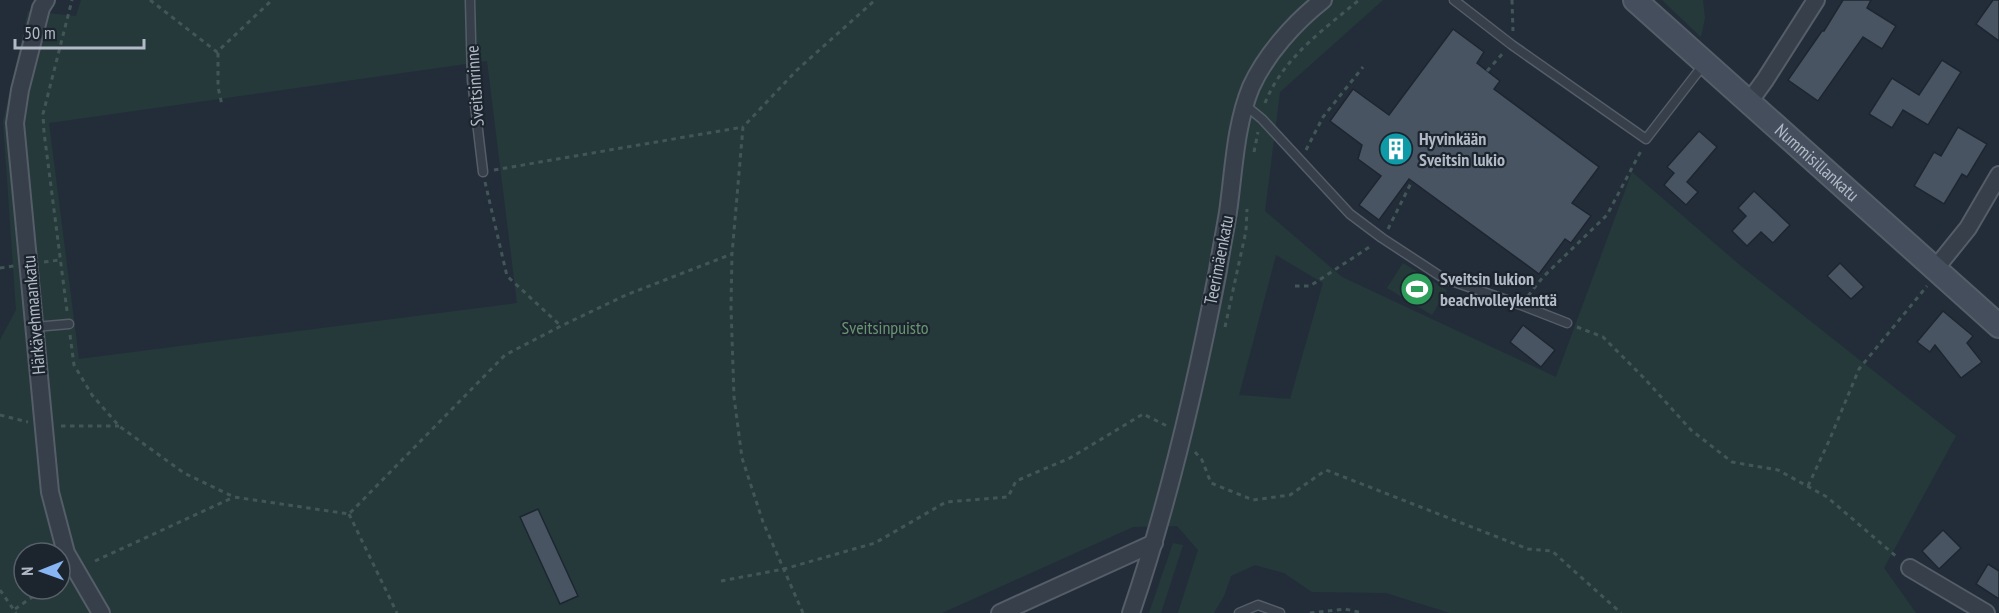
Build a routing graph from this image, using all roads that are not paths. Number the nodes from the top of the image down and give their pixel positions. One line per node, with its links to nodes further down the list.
1 (470, 0): 10 (lane, Sveitsinrinne)
2 (1323, 0): 9 (street, Teerimäenkatu)
3 (1454, 0): 7 (lane)
4 (1635, 0): 7 (street, Nummisillankatu)
5 (1816, 0): 8 (street)
6 (41, 3): 16 (street, Härkävehmaankatu)
7 (1705, 63): 8 (street, Nummisillankatu)
8 (1749, 102): 12 (street, Nummisillankatu)
9 (1245, 105): 13 (lane); 17 (street, Teerimäenkatu)
10 (483, 172)
11 (1999, 175): 12 (street)
12 (1932, 276): 15 (street, Nummisillankatu)
13 (1567, 323)
14 (69, 324): 16 (lane)
15 (1999, 326)
16 (35, 327): 19 (street, Härkävehmaankatu)
17 (1154, 543): 20 (street); 21 (street, Teerimäenkatu)
18 (1910, 568): 24 (street)
19 (101, 613)
20 (1000, 613)
21 (1131, 613)
22 (1239, 613): 23 (lane)
23 (1280, 613)
24 (1986, 613)

